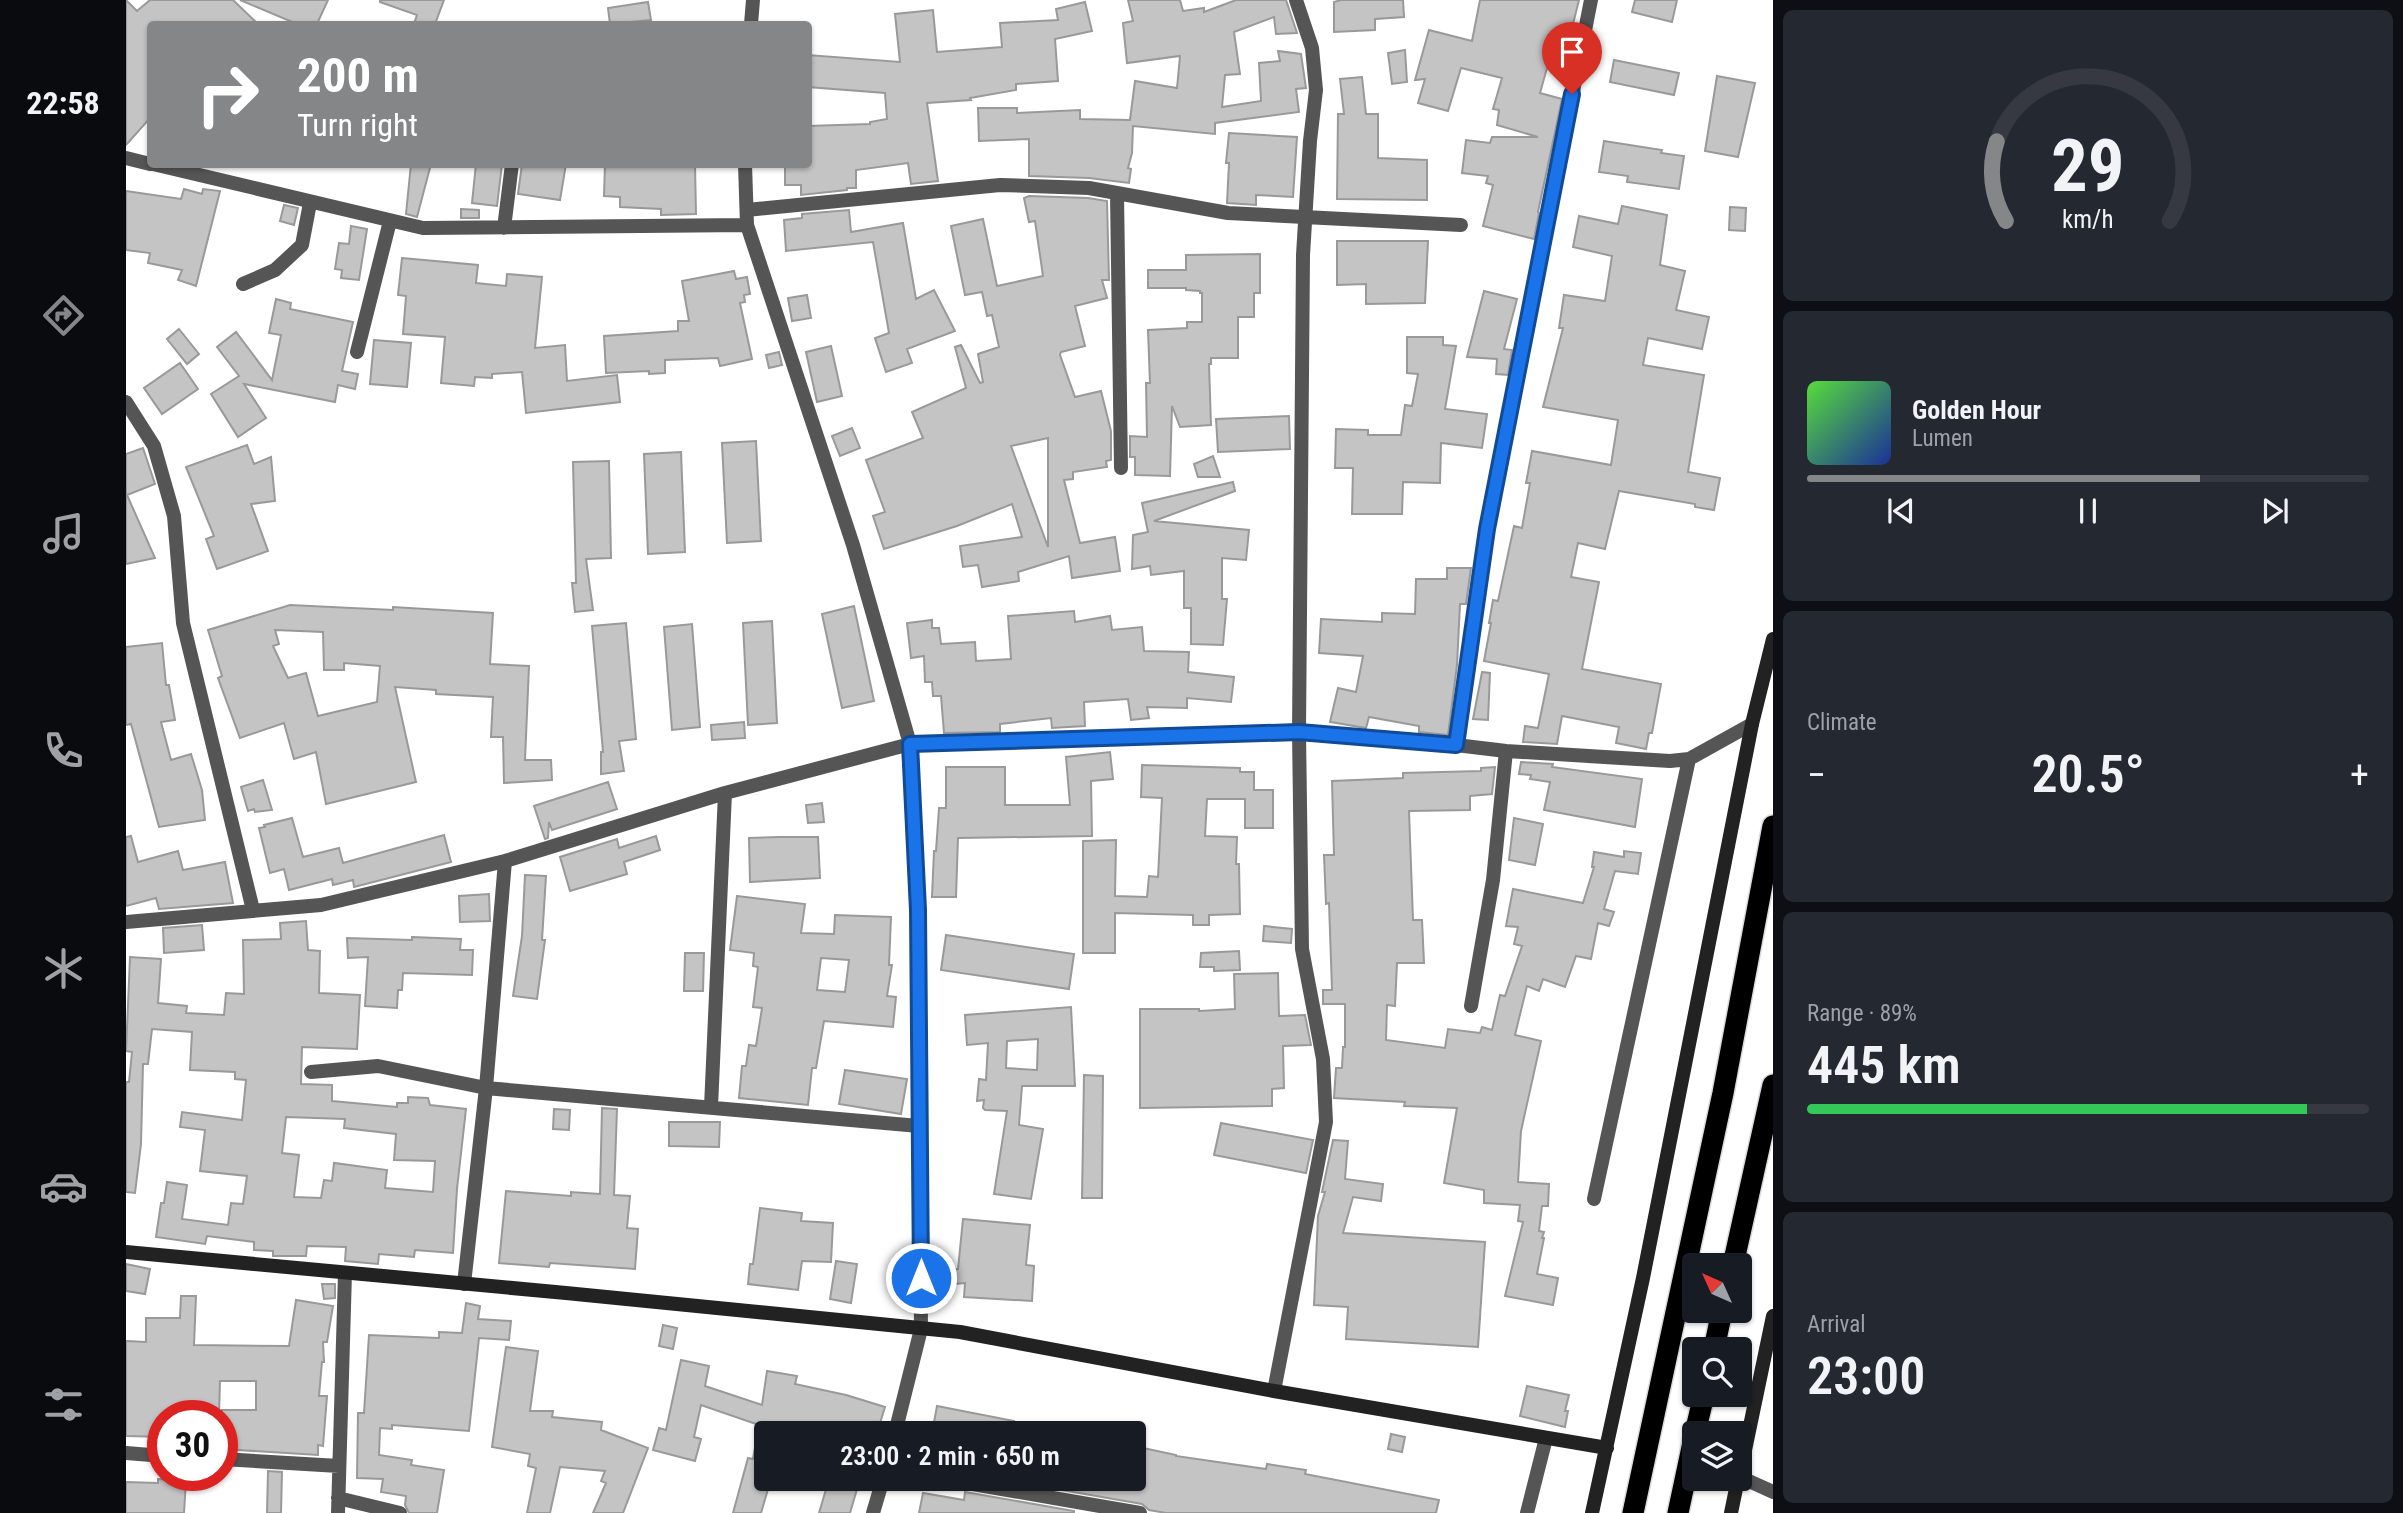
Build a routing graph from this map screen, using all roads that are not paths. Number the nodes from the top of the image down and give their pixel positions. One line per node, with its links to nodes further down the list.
1 (753, 0): 4 (street)
2 (1296, 0): 12 (street)
3 (1591, 0): 25 (street)
4 (751, 21)
5 (126, 158): 6 (street)
6 (147, 163)
7 (168, 168): 11 (street)
8 (512, 168): 16 (street)
9 (745, 168): 13 (street)
10 (1117, 194): 12 (street); 13 (street); 20 (street)
11 (310, 203): 14 (street); 17 (street)
12 (1306, 217): 15 (street); 23 (street)
13 (747, 218): 16 (street); 24 (street)
14 (390, 221): 16 (street); 18 (street)
15 (1461, 225)
16 (504, 228)
17 (243, 284)
18 (356, 352)
19 (126, 402): 31 (street)
20 (1121, 468)
21 (1773, 639): 22 (street)
22 (1752, 724): 27 (street); 50 (street)
23 (1299, 732): 24 (street); 25 (street); 46 (street)
24 (910, 744): 28 (street); 38 (street)
25 (1456, 745): 26 (street)
26 (1506, 751): 27 (street); 33 (street)
27 (1689, 759): 39 (street)
28 (725, 793): 30 (street); 37 (street)
29 (1773, 826): 67 (highway)
30 (505, 861): 31 (street); 36 (street)
31 (253, 910): 32 (street)
32 (126, 922)
33 (1471, 1006)
34 (311, 1072): 36 (street)
35 (1773, 1085): 41 (highway)
36 (486, 1088): 37 (street); 43 (street)
37 (711, 1107): 38 (street)
38 (919, 1126): 45 (street)
39 (1594, 1199)
40 (126, 1252): 42 (street)
41 (1736, 1253)
42 (345, 1273): 43 (street); 54 (street)
43 (464, 1284): 45 (street)
44 (1773, 1316): 48 (street)
45 (921, 1329): 46 (street); 47 (street)
46 (1274, 1391): 49 (street)
47 (898, 1421)
48 (1751, 1421)
49 (1546, 1438): 50 (street); 65 (street)
50 (1607, 1448): 66 (street)
51 (126, 1453): 52 (street)
52 (147, 1455)
53 (238, 1460): 54 (street)
54 (339, 1466): 61 (street)
55 (1752, 1482): 60 (street)
56 (879, 1491): 63 (street)
57 (1013, 1491): 64 (street)
58 (1683, 1491): 68 (highway)
59 (1736, 1491): 69 (street)
60 (1773, 1492)
61 (338, 1506): 62 (street)
62 (400, 1513)
63 (873, 1513)
64 (1140, 1513)
65 (1527, 1513)
66 (1592, 1513)
67 (1633, 1513)
68 (1678, 1513)
69 (1731, 1513)

